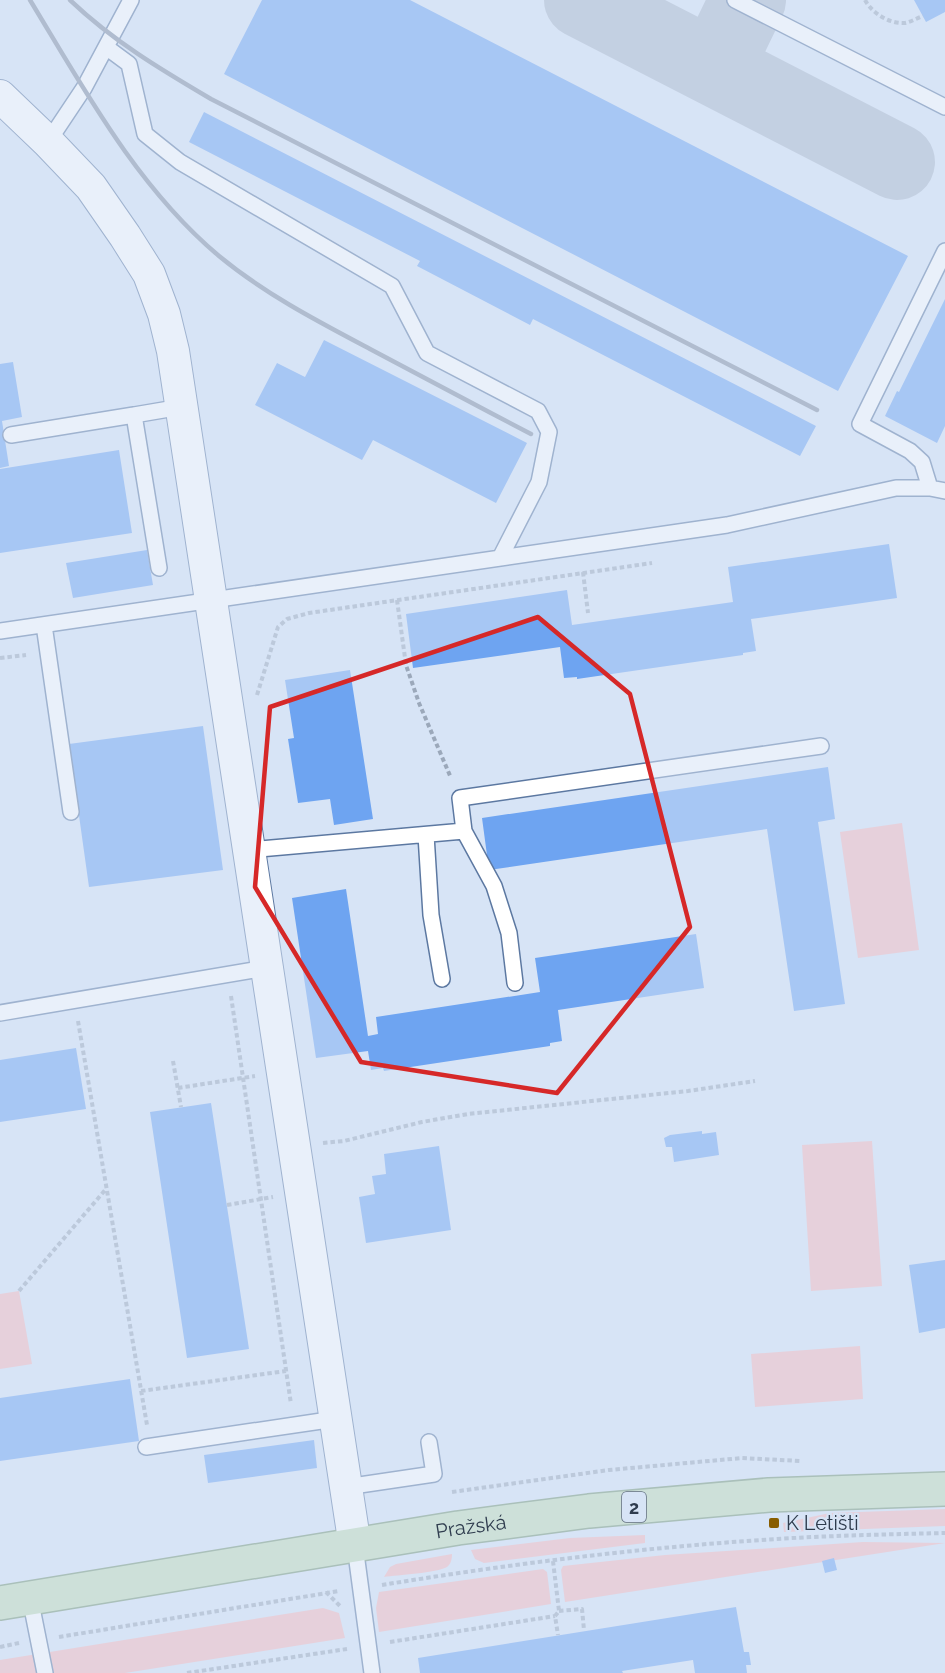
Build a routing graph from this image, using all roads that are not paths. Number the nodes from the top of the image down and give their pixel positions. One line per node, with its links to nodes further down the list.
1 (131, 0): 3 (lane)
2 (735, 0): 5 (lane)
3 (106, 47): 6 (lane); 12 (lane)
4 (0, 96): 6 (street)
5 (945, 107)
6 (48, 142): 8 (street)
7 (945, 250): 11 (lane)
8 (181, 407): 9 (lane); 14 (street)
9 (134, 415): 10 (lane); 13 (lane)
10 (11, 435)
11 (938, 490): 12 (lane)
12 (500, 558): 14 (lane)
13 (159, 568)
14 (210, 601): 15 (lane); 21 (street)
15 (44, 625): 16 (lane); 18 (lane)
16 (0, 631)
17 (821, 747): 19 (lane)
18 (71, 812)
19 (464, 831): 20 (lane); 24 (lane)
20 (426, 834): 21 (lane); 23 (lane)
21 (249, 850): 22 (street)
22 (266, 968): 25 (lane); 26 (street)
23 (442, 979)
24 (514, 983)
25 (0, 1013)
26 (335, 1419): 28 (lane); 29 (street)
27 (429, 1442): 29 (lane)
28 (149, 1447)
29 (346, 1487): 31 (street)
30 (935, 1487): 31 (main road, Pražská / 2)
31 (355, 1546): 32 (main road, Pražská / 2); 34 (lane)
32 (15, 1601): 33 (lane)
33 (45, 1673)
34 (372, 1673)

